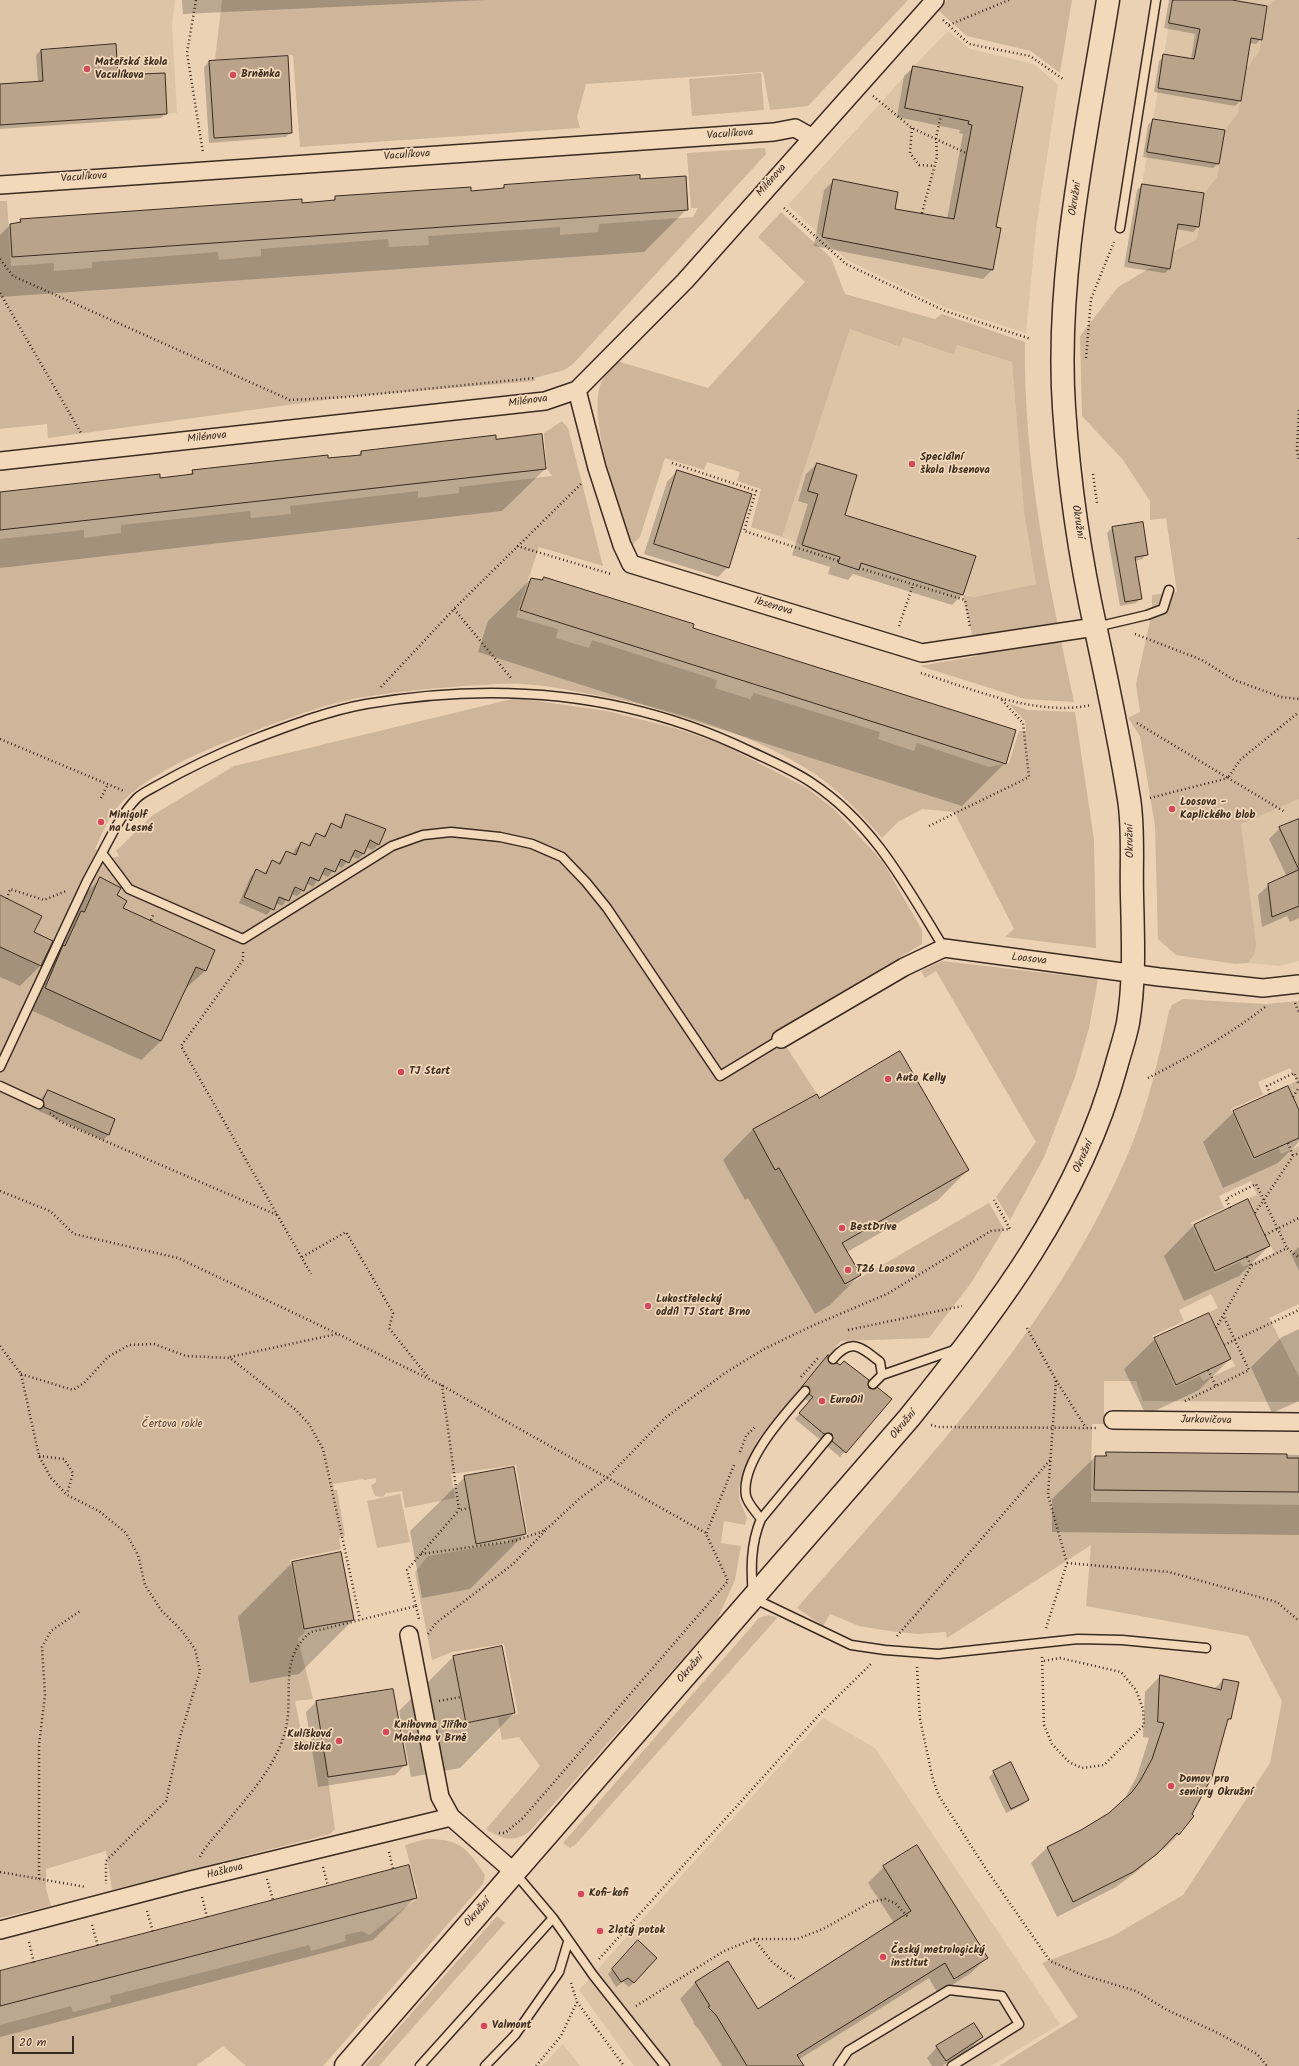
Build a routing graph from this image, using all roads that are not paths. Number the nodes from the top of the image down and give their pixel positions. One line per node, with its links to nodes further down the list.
1 (935, 0): 4 (street, Milénova)
2 (1108, 0): 10 (street, Okružní)
3 (1156, 0): 6 (lane)
4 (811, 137): 5 (street, Vaculíkova); 7 (street, Milénova)
5 (0, 185)
6 (1120, 228)
7 (577, 390): 8 (street, Milénova); 10 (street, Ibsenova)
8 (0, 461)
9 (1169, 590): 10 (lane)
10 (1095, 627): 13 (street, Okružní)
11 (102, 853): 12 (lane); 15 (lane); 16 (lane)
12 (944, 948): 13 (street, Loosova); 15 (street)
13 (1133, 973): 14 (street, Loosova); 19 (street, Okružní)
14 (1299, 984)
15 (781, 1039)
16 (0, 1067)
17 (0, 1086): 18 (lane)
18 (39, 1104)
19 (968, 1346): 21 (lane); 28 (street, Okružní)
20 (833, 1359): 21 (lane)
21 (882, 1375): 22 (lane)
22 (873, 1384)
23 (805, 1391): 27 (lane)
24 (1299, 1422): 25 (street, Jurkovičova)
25 (1106, 1424)
26 (828, 1438): 27 (lane)
27 (761, 1519): 28 (lane)
28 (753, 1598): 30 (lane); 32 (street, Okružní)
29 (414, 1631): 31 (street)
30 (1206, 1648)
31 (450, 1817): 32 (street); 34 (street, Haškova)
32 (514, 1872): 33 (lane); 36 (street, Okružní)
33 (553, 1918): 35 (lane); 37 (lane)
34 (0, 1930)
35 (568, 1942): 38 (lane); 39 (lane)
36 (346, 2066)
37 (420, 2066)
38 (485, 2066)
39 (665, 2066)
40 (838, 2066): 41 (lane)
41 (952, 2066)

